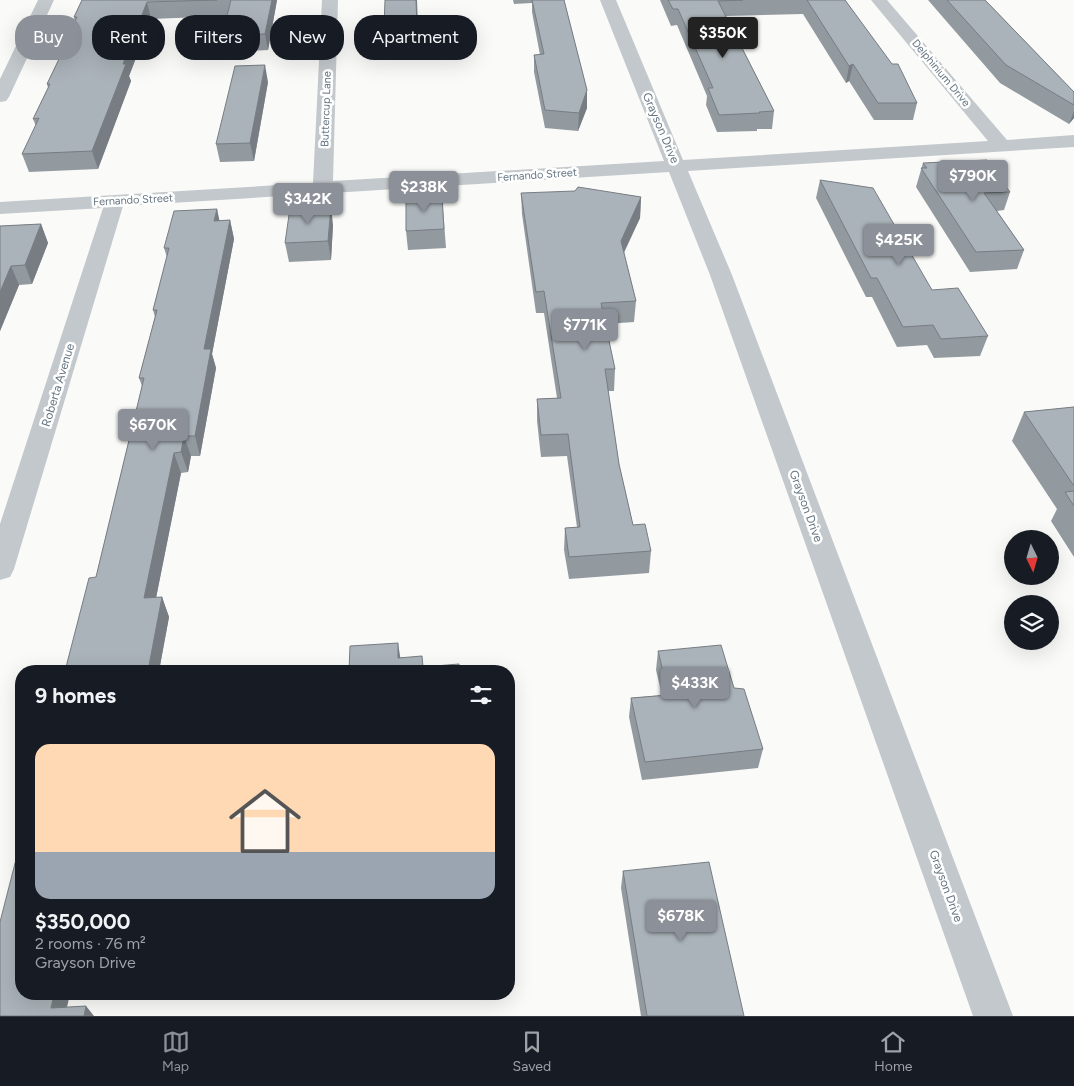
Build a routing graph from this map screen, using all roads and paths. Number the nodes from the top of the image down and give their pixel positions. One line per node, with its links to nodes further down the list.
1 (46, 0): 5 (street)
2 (330, 0): 9 (street, Buttercup Lane)
3 (608, 0): 8 (street, Grayson Drive)
4 (880, 0): 7 (street, Delphinium Drive)
5 (0, 97)
6 (1074, 141): 7 (street, Fernando Street)
7 (1002, 146): 8 (street, Fernando Street)
8 (676, 165): 9 (street, Fernando Street); 13 (street, Grayson Drive)
9 (323, 189): 10 (street, Fernando Street)
10 (115, 201): 11 (street, Fernando Street); 12 (street, Roberta Avenue)
11 (0, 208)
12 (0, 569)
13 (994, 1016)

